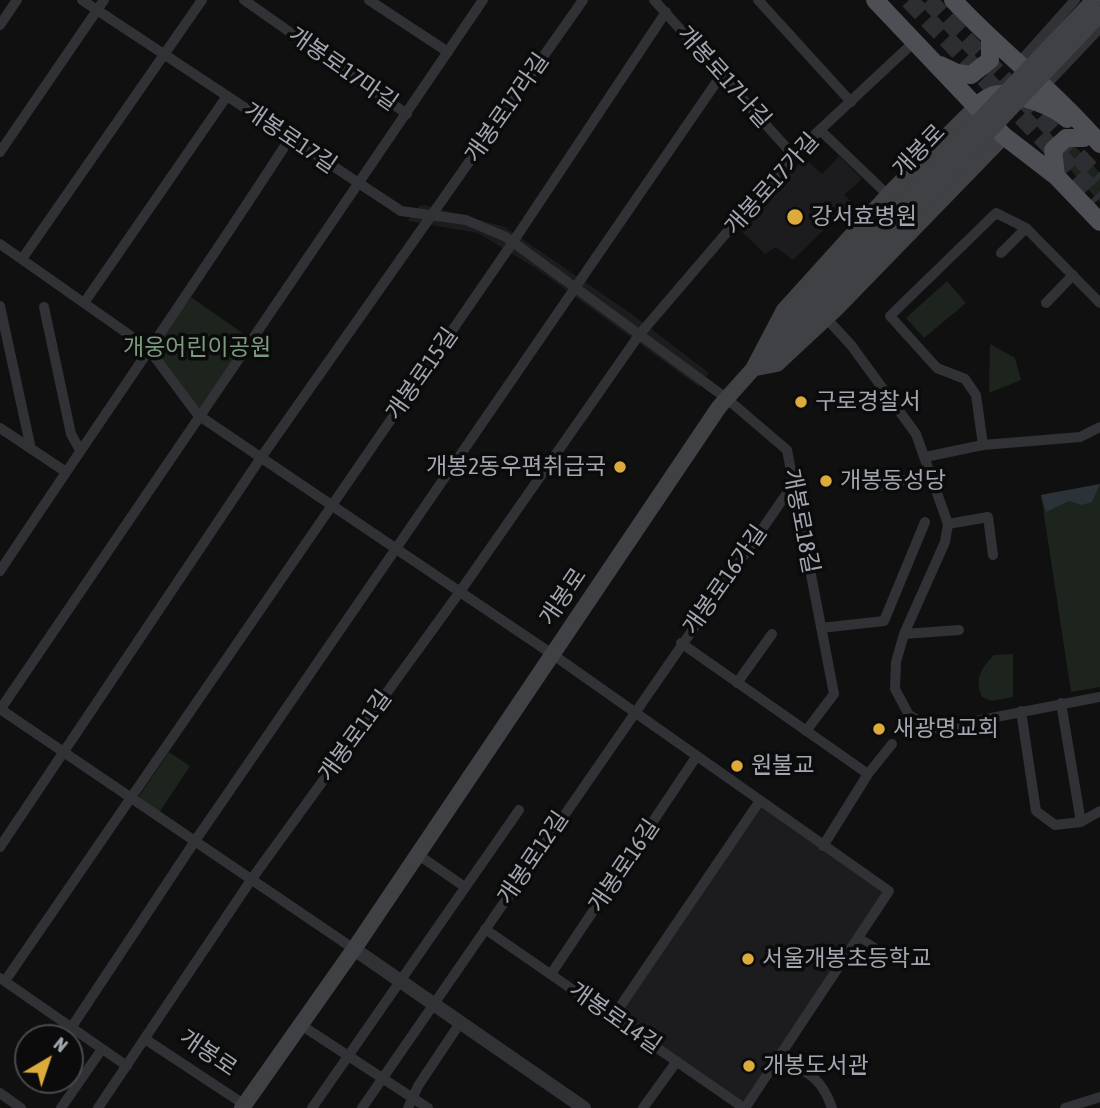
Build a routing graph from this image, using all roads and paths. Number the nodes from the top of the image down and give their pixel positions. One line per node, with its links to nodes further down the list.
1 (17, 0): 20 (street)
2 (82, 0): 16 (street, 개봉로17길)
3 (104, 0): 16 (street)
4 (202, 0): 25 (street)
5 (244, 0): 33 (street, 개봉로17마길)
6 (369, 0): 17 (street)
7 (391, 0): 17 (street)
8 (483, 0): 24 (street, 개봉로17마길)
9 (583, 0): 44 (street, 개봉로17라길)
10 (654, 0): 18 (street, 개봉로17나길)
11 (758, 0): 31 (street)
12 (875, 0): 23 (main road)
13 (953, 0): 22 (main road)
14 (1075, 0): 27 (street)
15 (1094, 0): 45 (main road, 개봉로, bridge)
16 (97, 10): 25 (street, 개봉로17길); 38 (street)
17 (384, 10): 24 (street)
18 (666, 12): 28 (street, 개봉로17나길); 48 (street)
19 (1100, 14): 45 (main road, 개봉로, bridge)
20 (0, 25)
21 (1100, 28): 29 (street)
22 (990, 40): 26 (main road); 27 (main road)
23 (914, 42): 26 (main road); 31 (street, 개봉로17가길)
24 (448, 52): 33 (street, 개봉로17마길)
25 (165, 55): 30 (street, 개봉로17길); 51 (street)
26 (933, 62): 32 (main road)
27 (1017, 65): 29 (main road)
28 (722, 74): 39 (street, 개봉로17나길); 53 (street)
29 (1046, 85): 37 (main road)
30 (227, 96): 36 (street, 개봉로17길); 54 (street)
31 (851, 102): 34 (street, 개봉로17가길)
32 (976, 107): 35 (main road); 37 (main road); 43 (main road)
33 (407, 114): 42 (street, 개봉로17마길)
34 (820, 130): 39 (street, 개봉로17가길); 43 (street)
35 (1004, 136): 41 (main road); 59 (main road)
36 (290, 138): 42 (street, 개봉로17길); 61 (street)
37 (1092, 141): 40 (main road); 41 (main road)
38 (0, 152)
39 (793, 155): 60 (street, 개봉로17가길)
40 (1100, 155)
41 (1056, 176): 46 (main road)
42 (360, 184): 44 (street, 개봉로17길); 64 (street)
43 (888, 195): 62 (main road)
44 (430, 215): 48 (street, 개봉로17길); 71 (street)
45 (898, 217): 59 (main road, 개봉로); 62 (main road, 개봉로)
46 (1100, 222)
47 (1026, 228): 50 (street); 52 (street); 67 (street)
48 (513, 242): 53 (street, 개봉로17길); 76 (street, 개봉로15길)
49 (0, 244): 51 (street)
50 (1001, 253)
51 (22, 259): 54 (street)
52 (1073, 275): 55 (street); 56 (street)
53 (575, 287): 60 (street, 개봉로17길); 79 (street)
54 (84, 303): 61 (street)
55 (1046, 303)
56 (1100, 303)
57 (0, 306): 68 (street)
58 (44, 307): 69 (street)
59 (822, 314): 62 (main road); 70 (street)
60 (639, 335): 63 (street, 개봉로17길); 82 (street)
61 (148, 348): 64 (street); 69 (street)
62 (753, 369): 63 (main road, 개봉로)
63 (726, 398): 74 (street, 개봉로18길); 88 (main road, 개봉로)
64 (198, 415): 71 (street); 92 (street)
65 (1100, 427): 67 (street)
66 (0, 428): 68 (street)
67 (983, 445): 70 (street)
68 (31, 449): 72 (street)
69 (80, 450): 72 (street)
70 (925, 457): 73 (street)
71 (260, 459): 76 (street); 97 (street)
72 (66, 472): 81 (street)
73 (929, 474): 75 (street); 78 (street)
74 (794, 483): 83 (street, 개봉로18길); 87 (street, 개봉로16가길)
75 (876, 487)
76 (331, 506): 79 (street); 100 (street)
77 (925, 522): 83 (street)
78 (948, 524): 80 (street); 86 (street)
79 (397, 550): 82 (street); 105 (street)
80 (993, 555)
81 (0, 571)
82 (459, 593): 88 (street); 109 (street, 개봉로11길)
83 (821, 628): 95 (street, 개봉로18길)
84 (959, 630): 86 (street)
85 (772, 634): 89 (street)
86 (904, 634): 93 (street)
87 (681, 643): 89 (street, 개봉로16가길); 94 (street, 개봉로16가길)
88 (552, 654): 94 (street); 108 (main road, 개봉로)
89 (737, 682): 95 (street, 개봉로16가길)
90 (1100, 697): 91 (street)
91 (1061, 703): 93 (street); 104 (street)
92 (0, 710): 97 (street)
93 (1021, 711): 104 (street)
94 (633, 712): 98 (street); 111 (street, 개봉로12길)
95 (806, 731): 99 (street, 개봉로16가길)
96 (892, 744): 99 (street)
97 (65, 753): 100 (street); 107 (street)
98 (696, 757): 101 (street); 115 (street, 개봉로16길)
99 (868, 774): 106 (street)
100 (132, 798): 105 (street); 116 (street)
101 (759, 802): 106 (street); 119 (street)
102 (519, 810): 110 (street, 개봉로12길)
103 (1100, 811): 104 (street)
104 (1081, 822)
105 (195, 841): 109 (street); 122 (street)
106 (823, 846): 112 (street, 개봉로14길)
107 (0, 847)
108 (417, 854): 110 (street); 113 (main road, 개봉로)
109 (251, 880): 113 (street); 125 (street, 개봉로11길)
110 (465, 887): 117 (street, 개봉로12길)
111 (485, 929): 115 (street, 개봉로14길); 118 (street, 개봉로12길)
112 (858, 937): 114 (street); 128 (street, 개봉로14길)
113 (354, 949): 117 (street); 123 (main road, 개봉로)
114 (883, 952)
115 (551, 974): 119 (street, 개봉로14길)
116 (3, 980): 121 (street)
117 (400, 981): 118 (street); 127 (street, 개봉로12길)
118 (434, 1004): 120 (street); 131 (street, 개봉로12길)
119 (613, 1017): 129 (street, 개봉로14길)
120 (460, 1023): 134 (street); 142 (street)
121 (65, 1024)
122 (74, 1024)
123 (301, 1025): 127 (street); 135 (main road, 개봉로)
124 (84, 1037): 126 (street)
125 (145, 1039): 130 (street, 개봉로11길); 135 (street, 개봉로)
126 (102, 1049): 130 (street); 137 (street)
127 (348, 1055): 131 (street); 139 (street, 개봉로12길)
128 (778, 1058): 144 (street, 개봉로14길); 145 (street)
129 (677, 1062): 143 (street); 144 (street, 개봉로14길)
130 (127, 1066): 138 (street, 개봉로11길)
131 (383, 1078): 134 (street); 140 (street, 개봉로12길)
132 (0, 1093): 136 (street)
133 (1100, 1097): 146 (street)
134 (411, 1103): 141 (street)
135 (248, 1105)
136 (21, 1108)
137 (61, 1108)
138 (98, 1108)
139 (312, 1108)
140 (362, 1108)
141 (428, 1108)
142 (584, 1108)
143 (643, 1108)
144 (744, 1108)
145 (832, 1108)
146 (1065, 1108)

